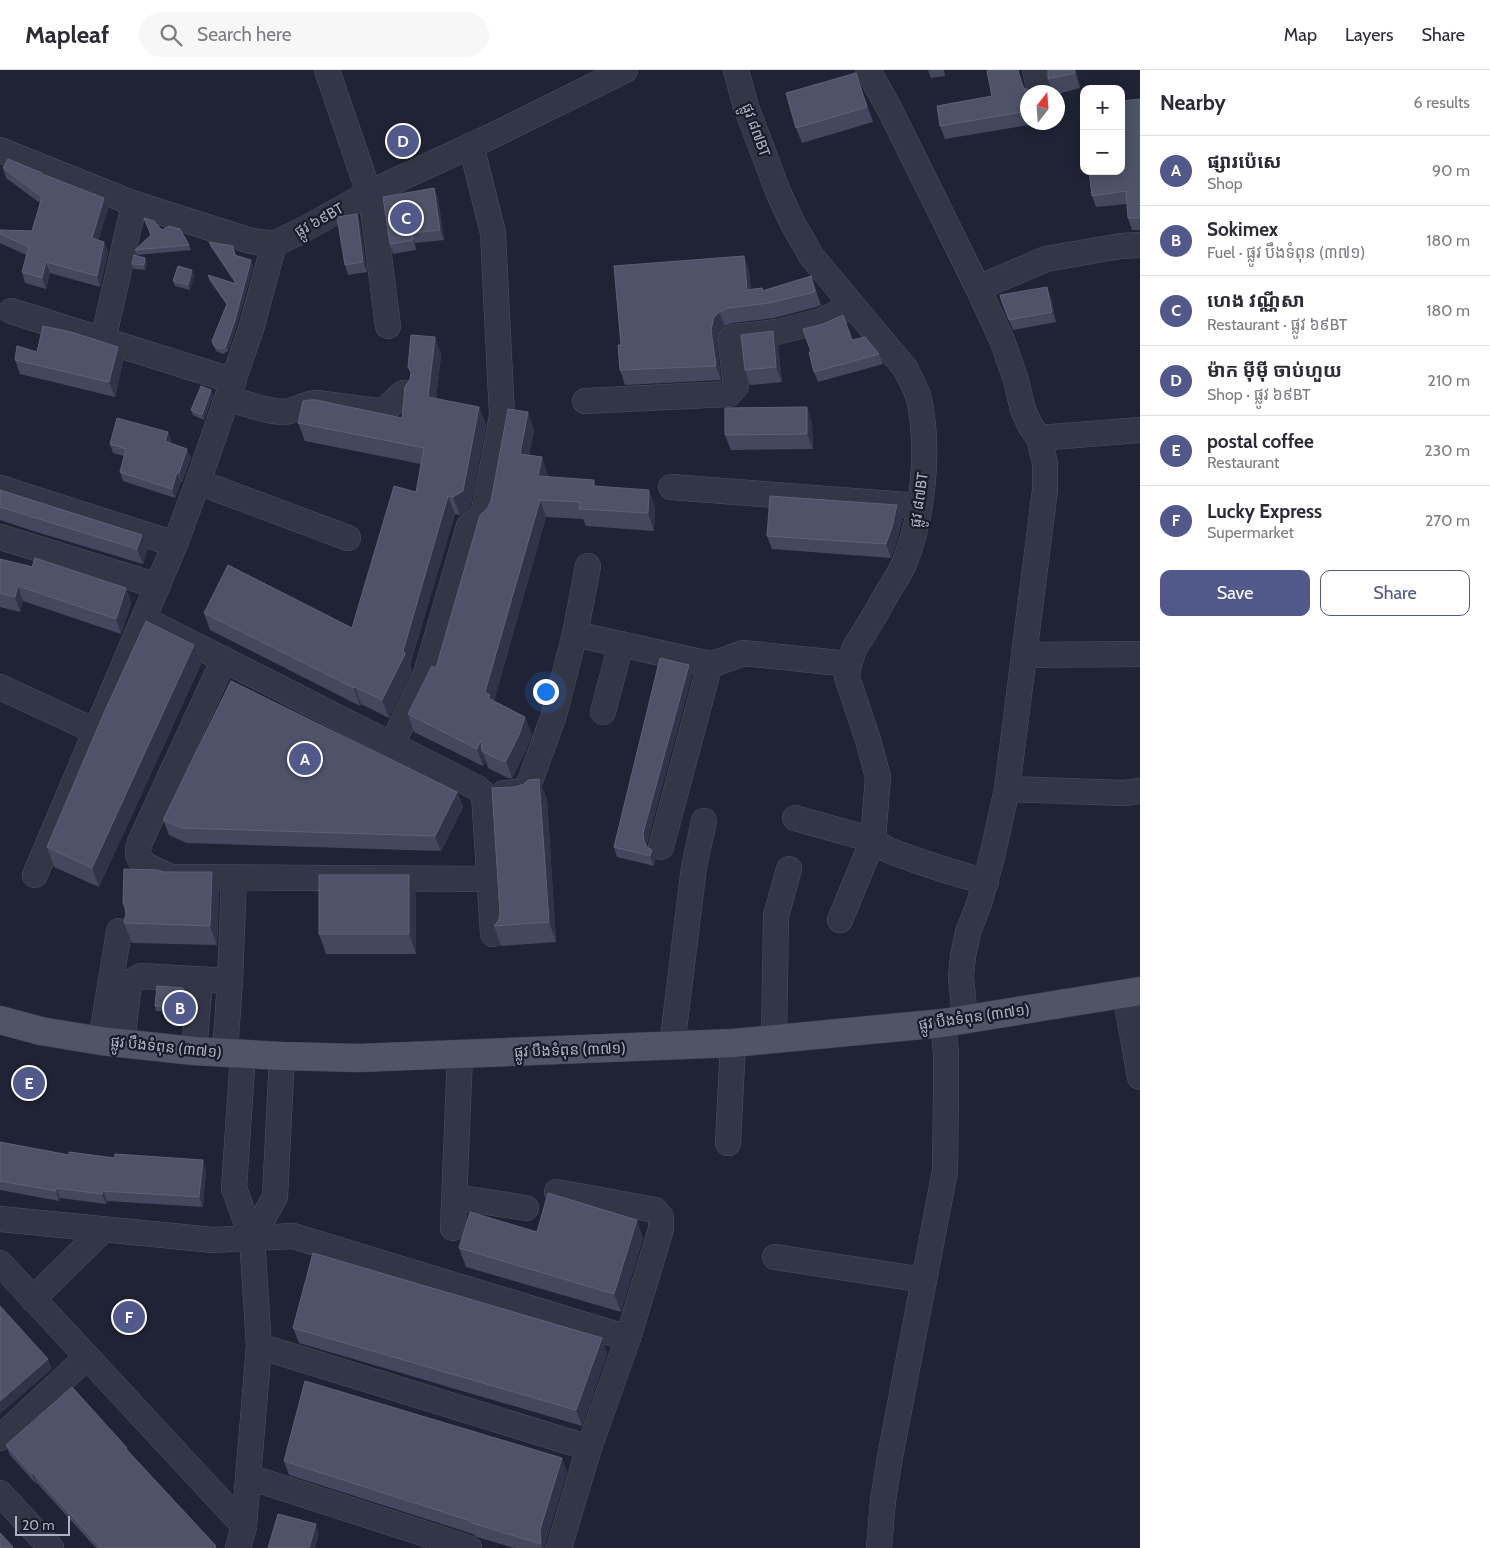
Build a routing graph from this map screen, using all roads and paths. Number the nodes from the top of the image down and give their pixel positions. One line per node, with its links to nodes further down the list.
1 (327, 70): 9 (street)
2 (625, 70): 7 (street, ផ្លូវ ៦៩BT)
3 (736, 70): 14 (street, ផ្លូវ ៨៧BT)
4 (868, 70): 13 (street)
5 (1035, 70): 6 (street)
6 (1038, 85)
7 (472, 145): 9 (street, ផ្លូវ ៦៩BT); 43 (street)
8 (0, 150): 10 (street)
9 (369, 193): 11 (street, ផ្លូវ ៦៩BT); 16 (street)
10 (135, 204): 11 (street); 17 (street)
11 (274, 244): 18 (street)
12 (1140, 245): 13 (street)
13 (978, 288): 22 (street)
14 (852, 306): 20 (street); 26 (street, ផ្លូវ ៨៧BT)
15 (11, 311): 17 (street)
16 (388, 326)
17 (103, 340): 18 (street)
18 (231, 389): 19 (street); 23 (street)
19 (403, 393)
20 (585, 401)
21 (1140, 430): 22 (street)
22 (1039, 438): 35 (street)
23 (198, 482): 28 (street); 29 (street)
24 (671, 487): 26 (street)
25 (0, 488): 29 (street)
26 (920, 506): 39 (street, ផ្លូវ ៨៧BT)
27 (0, 537): 31 (street)
28 (348, 538)
29 (175, 544): 31 (street)
30 (588, 566): 33 (street)
31 (158, 586): 32 (street)
32 (144, 619): 37 (street); 42 (street)
33 (575, 634): 34 (street); 46 (street)
34 (620, 644): 38 (street); 41 (street)
35 (1024, 654): 36 (street); 44 (street)
36 (1140, 654)
37 (224, 659): 43 (street); 53 (street)
38 (710, 664): 39 (street); 50 (street)
39 (849, 664): 49 (street, ផ្លូវ ៨៧BT)
40 (0, 687): 42 (street)
41 (603, 712)
42 (95, 731): 52 (street)
43 (392, 744): 46 (street)
44 (1007, 790): 45 (street); 55 (street)
45 (1140, 791)
46 (484, 794): 54 (street)
47 (796, 818): 49 (street)
48 (704, 821): 67 (street)
49 (873, 840): 55 (street); 56 (street, ផ្លូវ ៨៧BT)
50 (661, 847)
51 (789, 869): 64 (street)
52 (36, 875)
53 (234, 878): 54 (street); 60 (street)
54 (489, 879): 58 (street)
55 (986, 882): 63 (street)
56 (840, 920)
57 (119, 931): 65 (street)
58 (493, 934)
59 (200, 980): 60 (street); 65 (street); 68 (street)
60 (230, 981): 69 (street)
61 (1132, 992): 63 (main road, ផ្លូវ បឹងទំពុន (៣៧១)); 72 (street)
62 (0, 1020): 65 (main road, ផ្លូវ បឹងទំពុន (៣៧១))
63 (954, 1021): 64 (main road, ផ្លូវ បឹងទំពុន (៣៧១)); 83 (street)
64 (774, 1039): 66 (main road, ផ្លូវ បឹងទំពុន (៣៧១))
65 (111, 1042): 68 (main road, ផ្លូវ បឹងទំពុន (៣៧១))
66 (733, 1043): 67 (main road, ផ្លូវ បឹងទំពុន (៣៧១)); 73 (street)
67 (672, 1046): 70 (main road, ផ្លូវ បឹងទំពុន (៣៧១))
68 (194, 1051): 69 (main road, ផ្លូវ បឹងទំពុន (៣៧១))
69 (234, 1054): 71 (main road, ផ្លូវ បឹងទំពុន (៣៧១)); 80 (street)
70 (460, 1054): 71 (main road, ផ្លូវ បឹងទំពុន (៣៧១)); 75 (street)
71 (282, 1056): 80 (street)
72 (1140, 1077)
73 (728, 1143)
74 (557, 1192): 85 (street)
75 (455, 1196): 76 (street); 78 (street)
76 (526, 1208)
77 (0, 1219): 79 (street)
78 (453, 1228)
79 (103, 1230): 80 (street); 84 (street)
80 (252, 1238): 85 (street); 86 (street)
81 (775, 1257): 83 (street)
82 (0, 1264): 84 (street)
83 (924, 1280): 96 (street)
84 (33, 1299): 87 (street)
85 (628, 1338): 89 (street)
86 (259, 1346): 89 (street); 90 (street)
87 (87, 1357): 88 (street); 92 (street)
88 (0, 1438)
89 (589, 1448): 95 (street)
90 (249, 1477): 92 (street); 94 (street)
91 (0, 1493): 93 (street)
92 (241, 1537)
93 (51, 1548)
94 (469, 1548)
95 (559, 1548)
96 (880, 1548)

